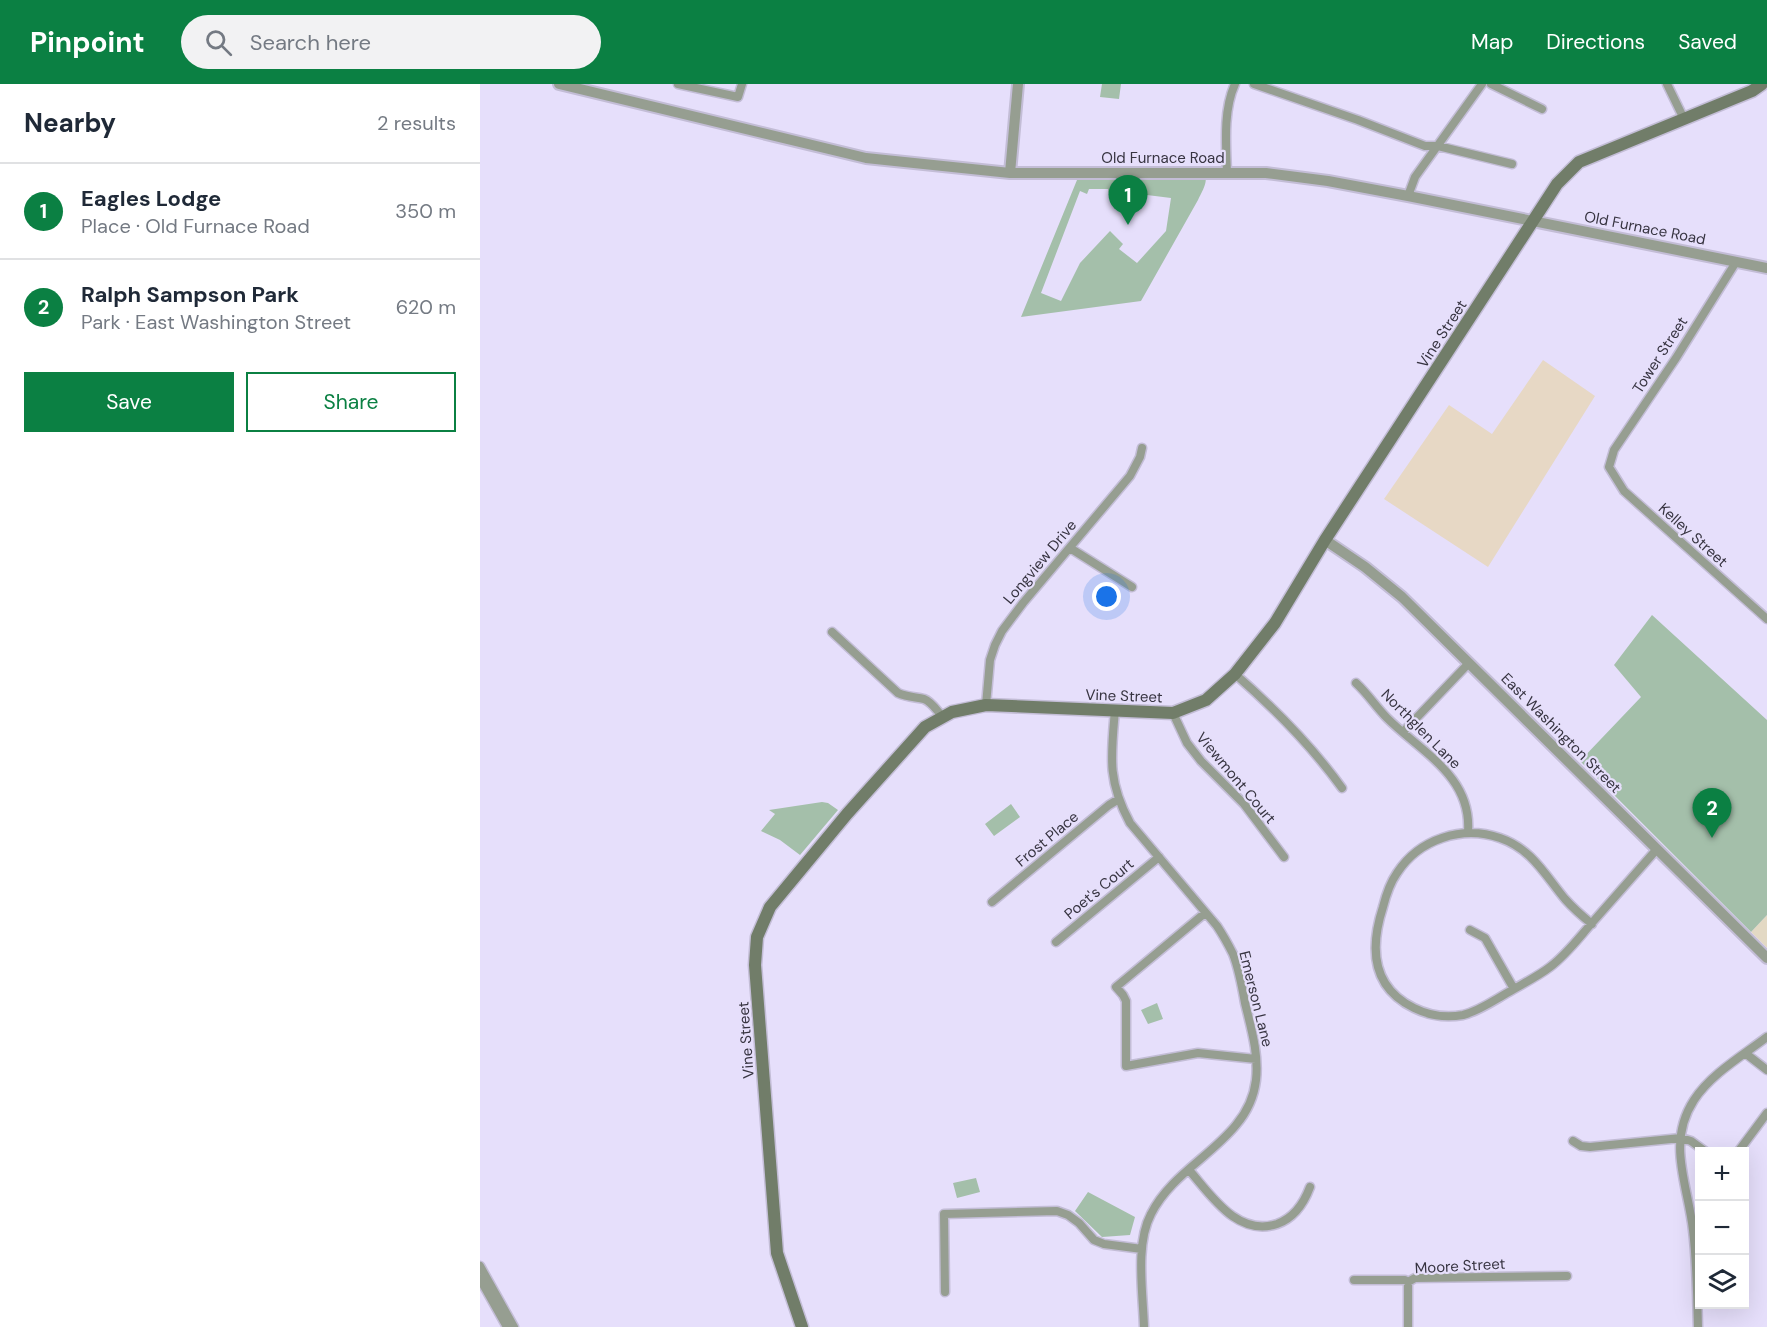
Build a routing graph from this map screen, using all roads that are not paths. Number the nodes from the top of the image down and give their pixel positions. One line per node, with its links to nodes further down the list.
1 (559, 84): 15 (street, Old Furnace Road)
2 (678, 84): 3 (street)
3 (742, 84)
4 (1018, 84): 15 (street)
5 (1235, 84): 16 (street)
6 (1254, 84): 13 (street)
7 (1482, 84): 13 (street)
8 (1491, 84): 11 (street)
9 (1667, 84): 12 (street)
10 (1762, 84): 12 (main road, Vine Street)
11 (1542, 109)
12 (1684, 118): 18 (main road, Vine Street)
13 (1438, 146): 14 (street); 17 (street)
14 (1512, 164)
15 (1010, 173): 16 (street, Old Furnace Road)
16 (1227, 173): 17 (street, Old Furnace Road)
17 (1408, 196): 18 (street, Old Furnace Road)
18 (1533, 222): 19 (street, Old Furnace Road); 23 (main road, Vine Street)
19 (1736, 262): 20 (street, Old Furnace Road); 22 (street, Tower Street)
20 (1767, 268)
21 (1142, 448): 24 (street, Longview Drive)
22 (1609, 465): 26 (street, Kelley Street)
23 (1325, 540): 28 (street, East Washington Street); 29 (main road, Vine Street)
24 (1070, 548): 25 (street); 31 (street, Longview Drive)
25 (1132, 587)
26 (1767, 619)
27 (832, 632): 34 (street)
28 (1469, 663): 35 (street); 39 (street, East Washington Street)
29 (1235, 674): 33 (main road, Vine Street); 36 (street)
30 (1356, 683): 35 (street, Northglen Lane)
31 (986, 705): 32 (main road, Vine Street); 34 (main road, Vine Street)
32 (1115, 710): 33 (main road, Vine Street); 37 (street, Emerson Lane)
33 (1173, 713): 41 (street, Viewmont Court)
34 (943, 717): 69 (main road, Vine Street)
35 (1403, 732): 38 (street, Northglen Lane)
36 (1342, 788)
37 (1119, 799): 40 (street, Emerson Lane); 42 (street, Frost Place)
38 (1468, 832): 44 (street); 48 (street)
39 (1657, 849): 44 (street); 47 (street, East Washington Street)
40 (1159, 857): 43 (street, Emerson Lane); 46 (street, Poet's Court)
41 (1284, 857)
42 (992, 902)
43 (1205, 913): 51 (street, Emerson Lane); 51 (street)
44 (1592, 924): 48 (street)
45 (1470, 930): 48 (street)
46 (1056, 942)
47 (1767, 958)
48 (1514, 989)
49 (1767, 1037): 50 (street)
50 (1745, 1053): 52 (street); 54 (street)
51 (1256, 1059): 58 (street, Emerson Lane)
52 (1767, 1070)
53 (1767, 1113): 57 (street)
54 (1681, 1138): 55 (street); 56 (street); 72 (street)
55 (1573, 1141)
56 (1699, 1147)
57 (1742, 1147)
58 (1189, 1170): 59 (street); 60 (street, Emerson Lane)
59 (1310, 1187)
60 (1142, 1249): 66 (street); 70 (street, Emerson Lane)
61 (480, 1266): 68 (street)
62 (1567, 1276): 65 (street, Moore Street)
63 (480, 1279): 67 (street)
64 (1354, 1280): 65 (street, Moore Street)
65 (1408, 1282): 71 (street)
66 (945, 1292)
67 (507, 1327)
68 (514, 1327)
69 (802, 1327)
70 (1143, 1327)
71 (1407, 1327)
72 (1698, 1327)

